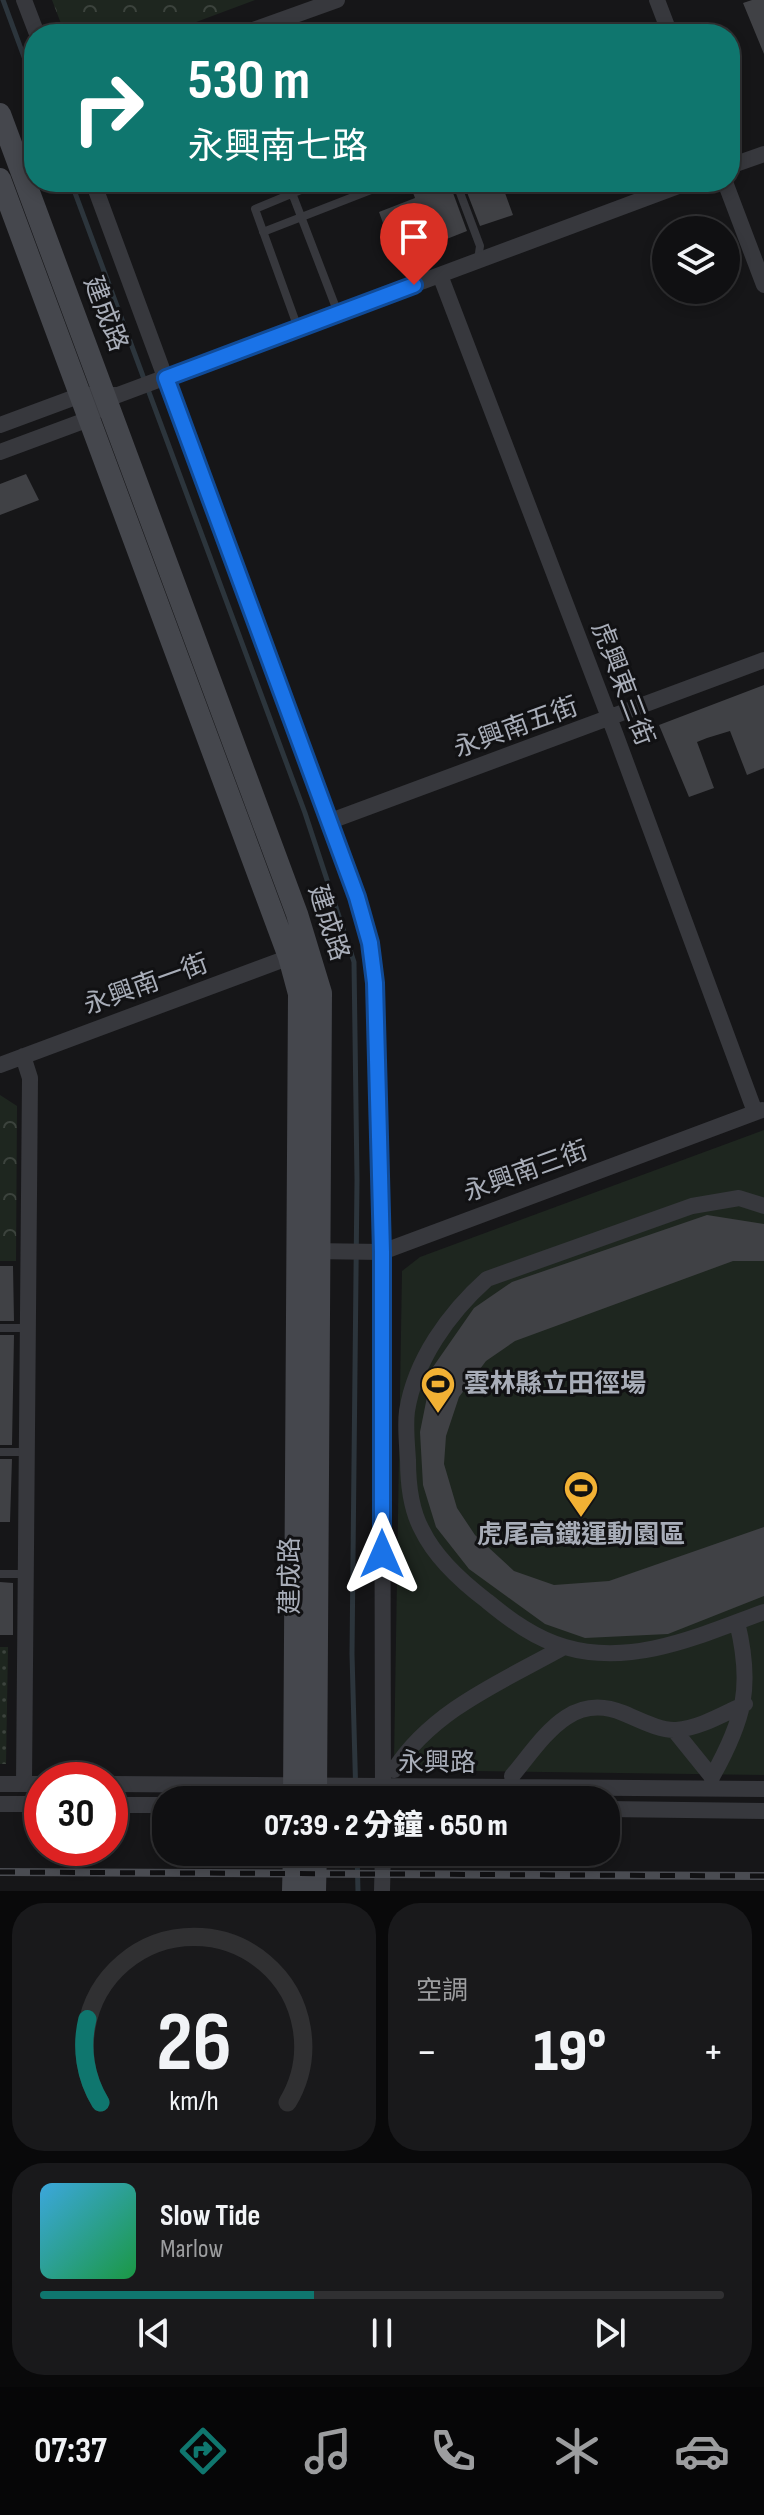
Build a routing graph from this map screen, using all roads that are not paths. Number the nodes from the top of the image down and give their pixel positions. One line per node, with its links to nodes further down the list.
1 (24, 0): 4 (street)
2 (337, 0): 5 (street)
3 (657, 0): 6 (street)
4 (33, 24)
5 (270, 24)
6 (666, 24)
7 (0, 114): 10 (street, 建成路)
8 (764, 154): 9 (street)
9 (740, 162)
10 (24, 175)
11 (0, 179): 27 (street, 建成路)
12 (31, 192): 28 (street, 建成路)
13 (96, 192): 26 (street, 建成路)
14 (366, 192): 19 (lane)
15 (460, 192): 21 (lane)
16 (662, 192): 21 (street)
17 (729, 192): 23 (street)
18 (292, 193): 19 (lane); 20 (lane)
19 (301, 217): 20 (lane); 24 (lane)
20 (263, 232): 25 (lane)
21 (478, 261): 22 (street)
22 (440, 275): 24 (street); 33 (street, 虎興東三街)
23 (764, 285)
24 (338, 314): 25 (street)
25 (299, 328): 26 (street)
26 (161, 380): 28 (street); 34 (street, 建成路)
27 (81, 395): 28 (street); 29 (street, 建成路); 30 (street)
28 (112, 397): 29 (street); 35 (street, 建成路)
29 (89, 419): 31 (street); 35 (street, 建成路)
30 (0, 425)
31 (0, 452)
32 (764, 660): 33 (street, 永興南五街)
33 (610, 720): 34 (street, 永興南五街); 38 (street, 虎興東三街)
34 (328, 822): 41 (street, 建成路)
35 (299, 953): 36 (street, 永興南一街); 40 (street, 建成路)
36 (23, 1056): 37 (street, 永興南一街); 43 (street)
37 (0, 1065)
38 (759, 1111): 41 (street, 永興南三街)
39 (764, 1206): 50 (street)
40 (315, 1251): 41 (street, 永興南三街); 60 (street, 建成路)
41 (376, 1252): 61 (street, 建成路)
42 (0, 1328): 43 (lane)
43 (29, 1328): 45 (street)
44 (0, 1452): 45 (lane)
45 (27, 1452): 47 (street)
46 (0, 1574): 47 (lane)
47 (26, 1574): 53 (street)
48 (764, 1612): 49 (street)
49 (737, 1622): 50 (street); 51 (street)
50 (564, 1647): 54 (street)
51 (745, 1704): 52 (street); 52 (street)
52 (674, 1730): 55 (street)
53 (24, 1762)
54 (394, 1770)
55 (512, 1776)
56 (0, 1784): 57 (street)
57 (24, 1784)
58 (128, 1785): 59 (street, 永興路)
59 (167, 1786)
60 (309, 1786)
61 (379, 1786)
62 (764, 1789): 63 (street, 永興路)
63 (620, 1790)
64 (0, 1804): 65 (street)
65 (24, 1804)
66 (128, 1805): 67 (street)
67 (152, 1805)
68 (620, 1809): 69 (street)
69 (764, 1811)
70 (294, 1866): 73 (street)
71 (316, 1866): 74 (street)
72 (383, 1866): 75 (street)
73 (293, 1891)
74 (315, 1891)
75 (382, 1891)

